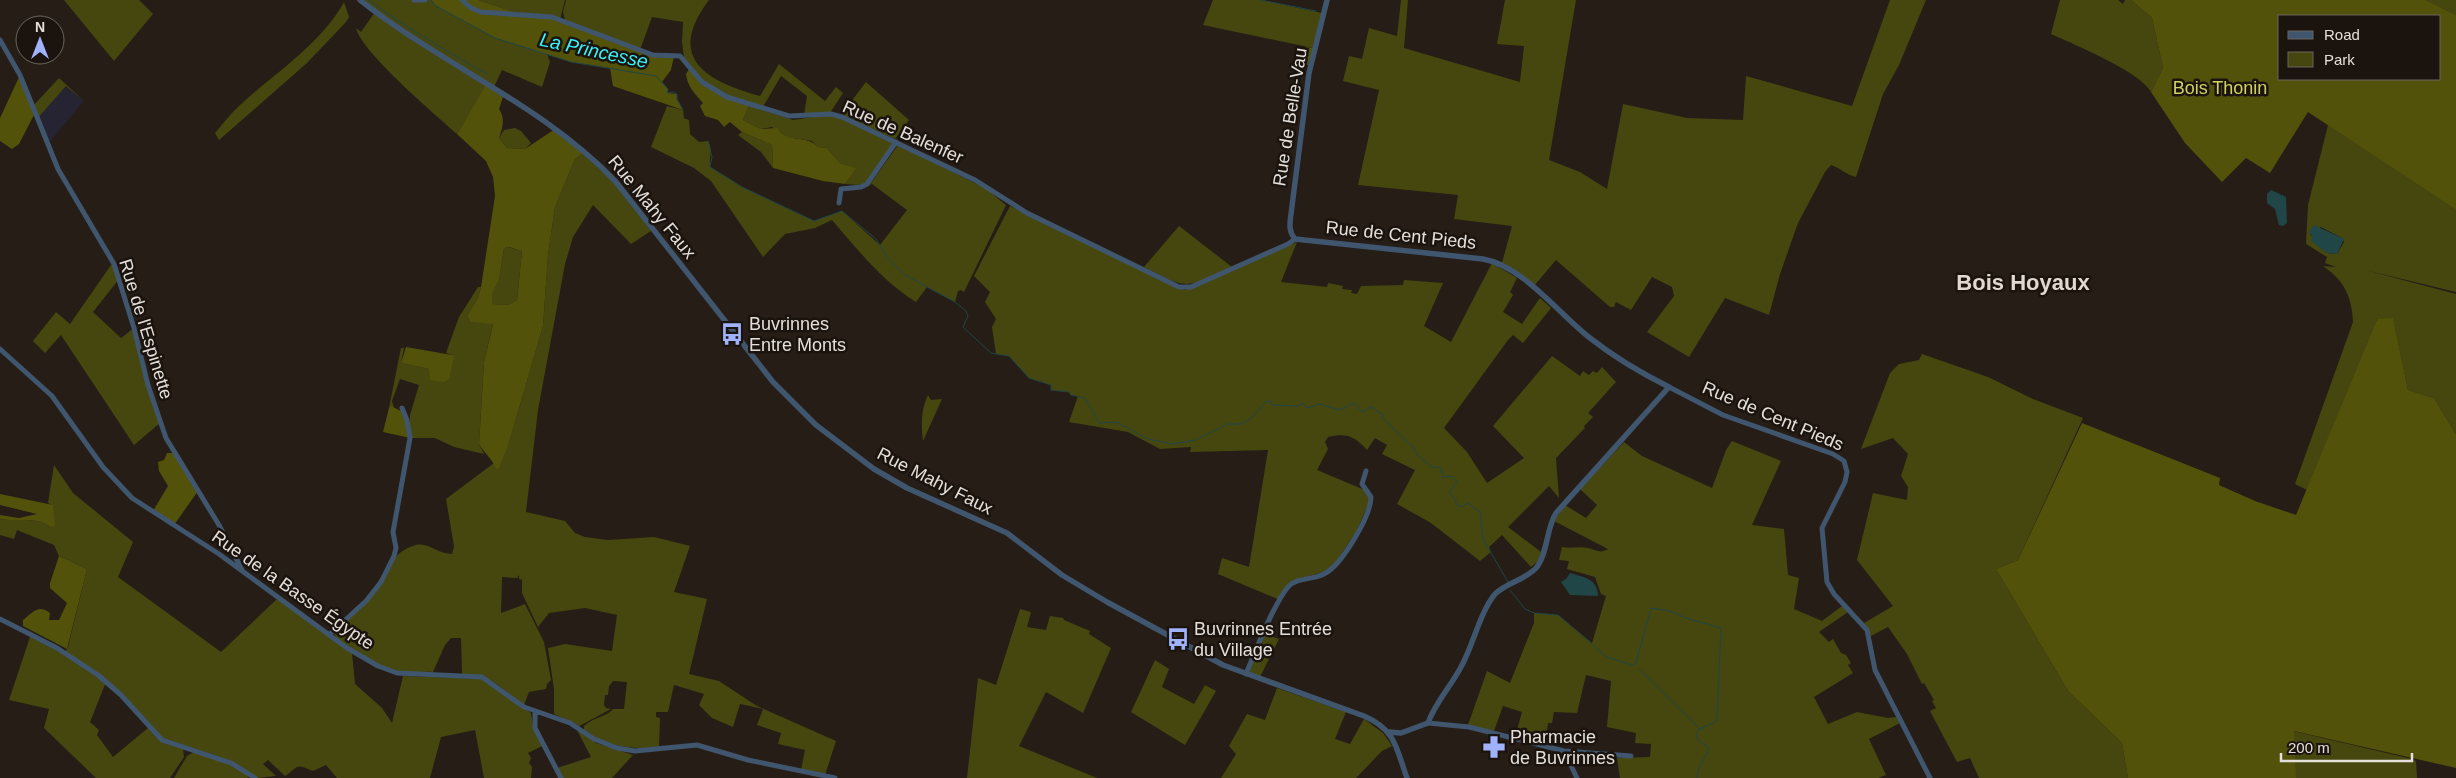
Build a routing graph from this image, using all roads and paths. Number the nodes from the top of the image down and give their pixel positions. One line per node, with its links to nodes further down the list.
1 (360, 0): 17 (street, Rue Mahy Faux)
2 (414, 0): 3 (street)
3 (424, 0)
4 (462, 0): 7 (street, Rue de Balenfer)
5 (1327, 0): 9 (street, Rue de Belle-Vau)
6 (0, 40): 14 (street, Rue de l'Espinette)
7 (896, 142): 8 (street); 9 (street, Rue de Balenfer)
8 (839, 204)
9 (1295, 239): 11 (street, Rue de Cent Pieds)
10 (0, 349): 14 (street, Rue de la Basse Égypte)
11 (1668, 387): 19 (street); 28 (street, Rue de Cent Pieds)
12 (402, 408): 16 (street)
13 (1366, 471): 17 (street)
14 (242, 570): 16 (street, Rue de la Basse Égypte)
15 (0, 619): 23 (street)
16 (328, 635): 18 (street, Rue de la Basse Égypte)
17 (1246, 674): 20 (street, Rue Mahy Faux)
18 (535, 712): 24 (street); 25 (street, Rue de la Basse Égypte)
19 (1428, 723): 20 (street); 21 (street)
20 (1389, 732): 26 (street)
21 (1564, 751): 22 (street); 27 (street)
22 (1631, 756)
23 (255, 778)
24 (561, 778)
25 (835, 778)
26 (1407, 778)
27 (1577, 778)
28 (1930, 778)

